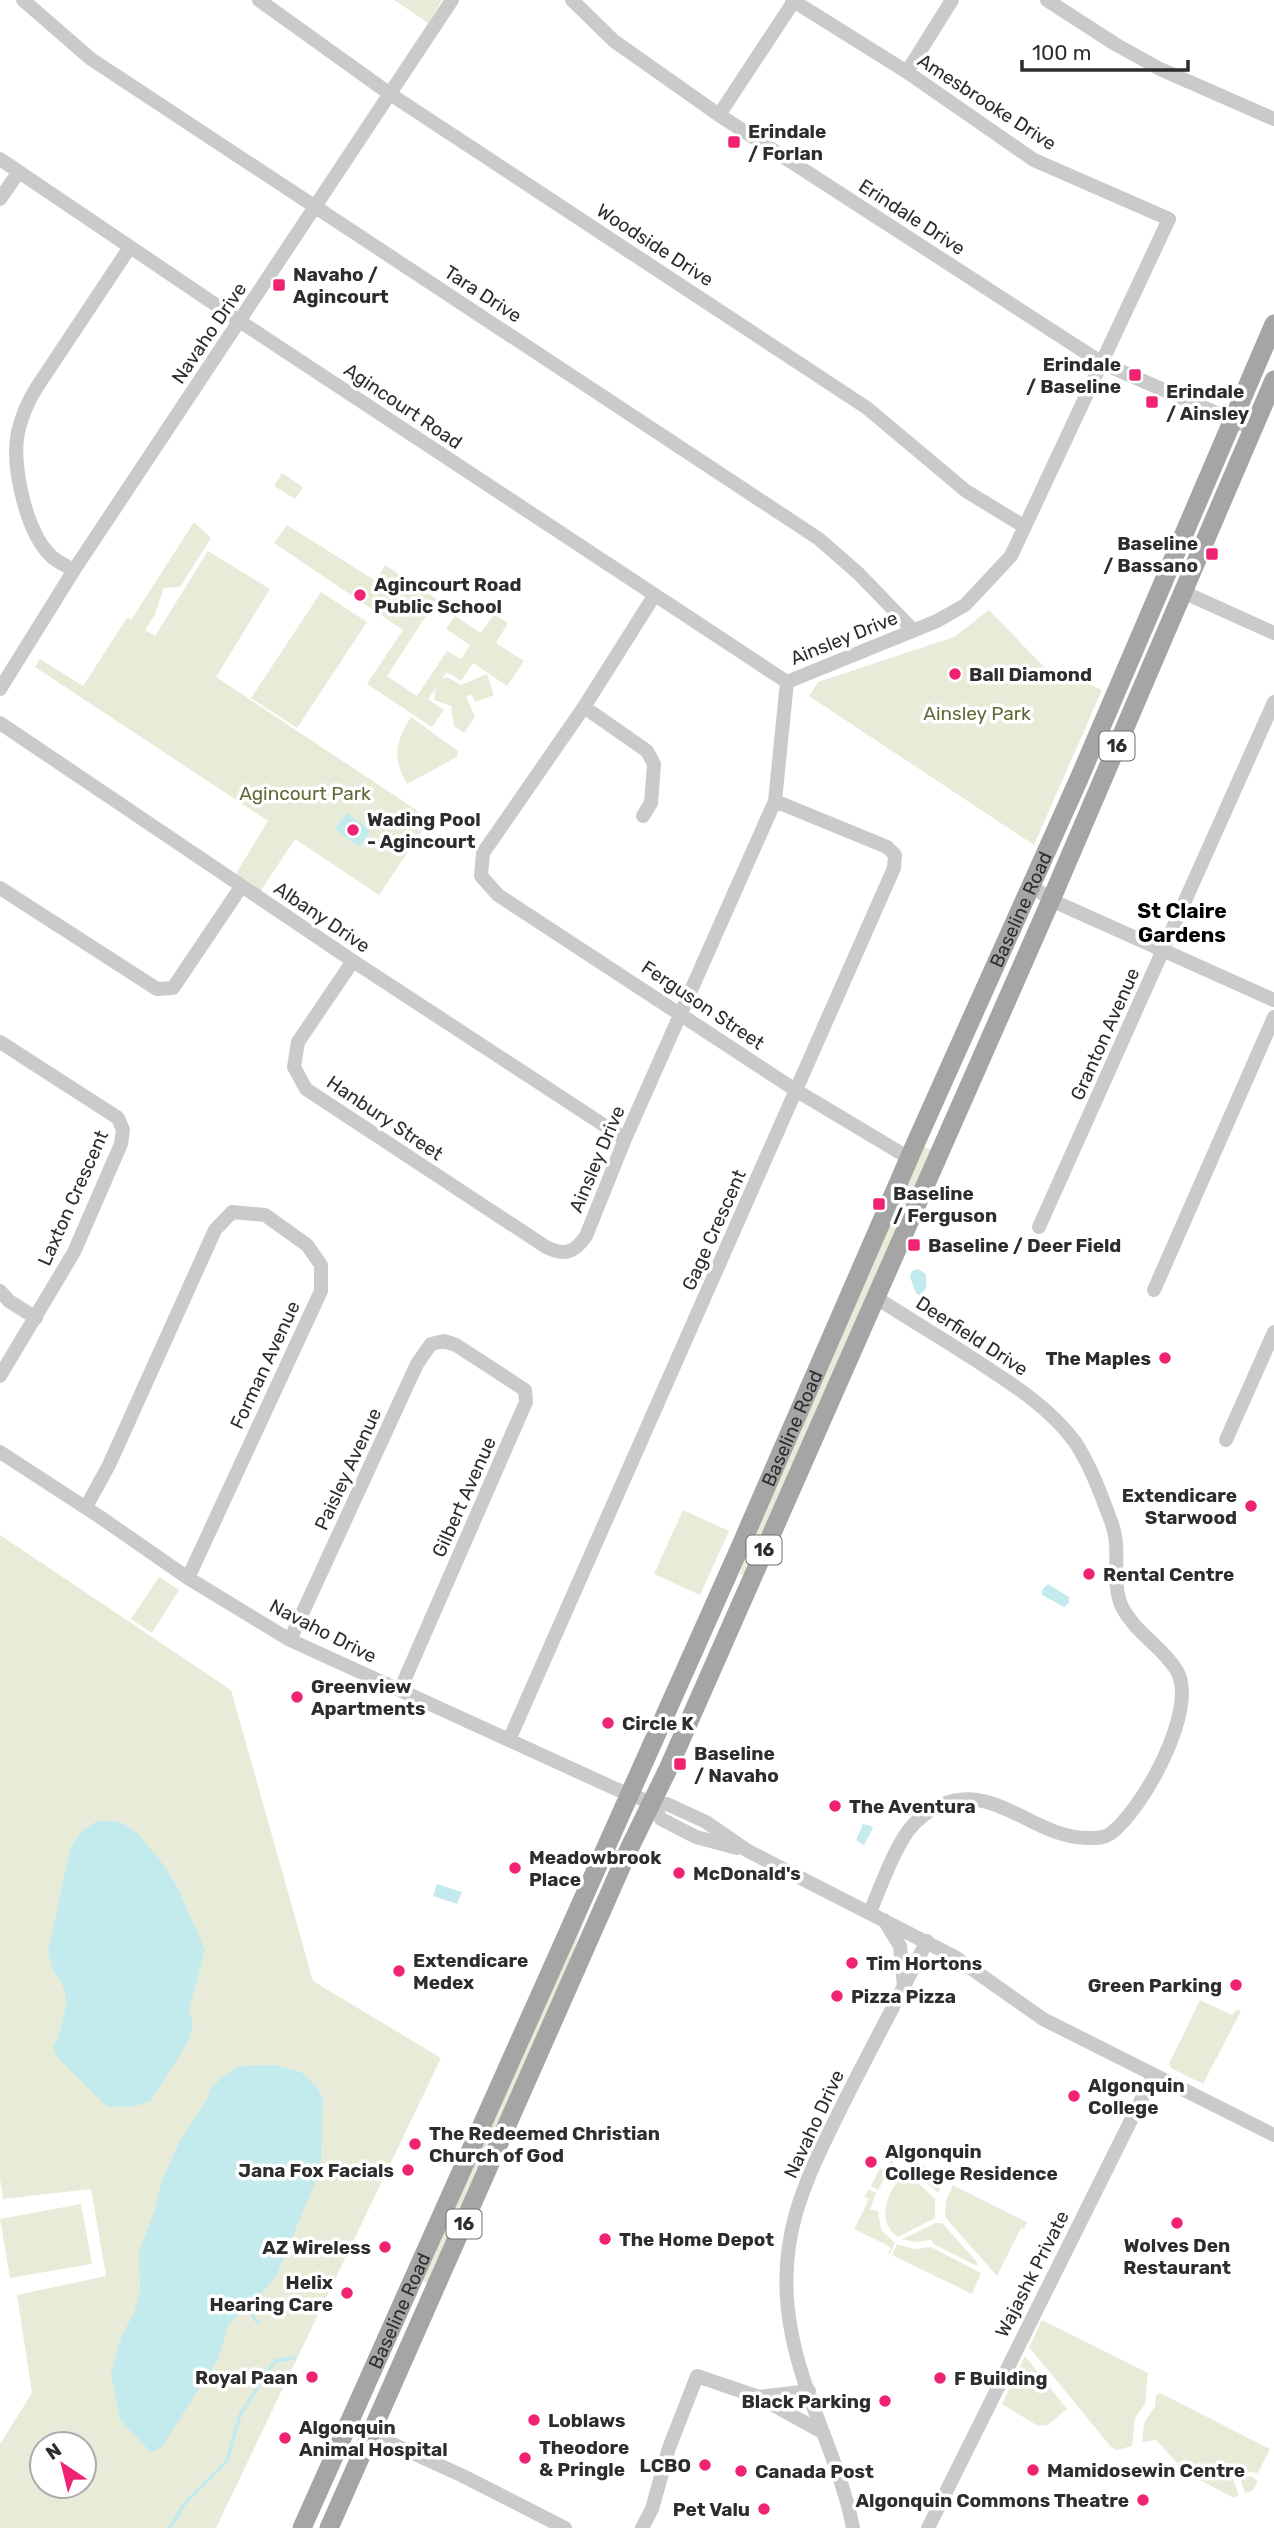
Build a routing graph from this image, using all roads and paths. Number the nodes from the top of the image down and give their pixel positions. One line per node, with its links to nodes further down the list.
1 (23, 0): 15 (street, Tara Drive)
2 (259, 0): 9 (street, Woodside Drive)
3 (452, 0): 9 (street, Navaho Drive)
4 (572, 0): 10 (street, Erindale Drive)
5 (952, 0): 8 (street)
6 (1047, 0): 11 (street)
7 (793, 1): 8 (street, Amesbrooke Drive); 10 (street)
8 (907, 72): 16 (street, Amesbrooke Drive)
9 (390, 94): 15 (street, Navaho Drive); 24 (street, Woodside Drive)
10 (719, 115): 20 (street, Erindale Drive)
11 (1274, 119)
12 (0, 159): 13 (street, Agincourt Road)
13 (18, 173): 14 (street); 17 (street, Agincourt Road)
14 (0, 199)
15 (316, 206): 18 (street, Navaho Drive); 28 (street, Tara Drive)
16 (1169, 219): 20 (street, Ainsley Drive)
17 (130, 247): 18 (street, Agincourt Road); 25 (street)
18 (241, 322): 25 (street, Navaho Drive); 27 (street, Agincourt Road)
19 (1274, 324): 22 (main road, Baseline Road / 16)
20 (1102, 363): 22 (street, Erindale Drive); 24 (street, Ainsley Drive)
21 (1274, 380): 23 (main road, Baseline Road / 16)
22 (1234, 420): 23 (street, Erindale Drive); 37 (main road, Baseline Road / 16)
23 (1253, 429): 26 (main road, Baseline Road / 16)
24 (1026, 527): 28 (street, Ainsley Drive)
25 (74, 570): 31 (street, Navaho Drive)
26 (1183, 592): 29 (street); 40 (main road, Baseline Road / 16)
27 (654, 596): 30 (street, Agincourt Road); 33 (street)
28 (913, 630): 30 (street, Ainsley Drive)
29 (1274, 633)
30 (787, 682): 35 (street, Ainsley Drive)
31 (0, 689)
32 (1274, 702): 41 (street, Granton Avenue)
33 (584, 707): 36 (street); 44 (street, Ferguson Street)
34 (0, 723): 38 (street, Albany Drive)
35 (775, 801): 44 (street, Ainsley Drive); 47 (street, Gage Crescent)
36 (643, 816)
37 (1031, 885): 40 (street); 49 (main road, Baseline Road / 16)
38 (241, 887): 39 (street); 42 (street, Albany Drive)
39 (0, 888)
40 (1051, 900): 41 (street); 54 (main road, Baseline Road / 16)
41 (1163, 952): 43 (street); 50 (street, Granton Avenue)
42 (353, 961): 48 (street, Albany Drive); 51 (street, Hanbury Street)
43 (1274, 1000)
44 (682, 1013): 47 (street, Ferguson Street); 48 (street, Ainsley Drive)
45 (1274, 1017): 53 (street)
46 (0, 1042): 55 (street, Laxton Crescent)
47 (797, 1091): 49 (street, Ferguson Street); 65 (street, Gage Crescent)
48 (625, 1139): 51 (street, Ainsley Drive)
49 (909, 1158): 66 (main road, Baseline Road / 16)
50 (1039, 1227)
51 (568, 1254)
52 (0, 1290): 55 (street)
53 (1154, 1290)
54 (875, 1297): 67 (main road, Baseline Road / 16); 68 (street, Deerfield Drive)
55 (36, 1318): 58 (street, Laxton Crescent)
56 (1274, 1332): 59 (street)
57 (460, 1347): 63 (street, Paisley Avenue); 64 (street, Gilbert Avenue)
58 (0, 1376)
59 (1226, 1440)
60 (0, 1451): 61 (street, Navaho Drive)
61 (86, 1507): 62 (street, Navaho Drive); 62 (street, Forman Avenue)
62 (188, 1578): 63 (street, Navaho Drive)
63 (290, 1640): 64 (street, Navaho Drive)
64 (400, 1690): 65 (street, Navaho Drive)
65 (509, 1740): 66 (street, Navaho Drive)
66 (629, 1793): 67 (street, Navaho Drive); 76 (main road, Baseline Road / 16)
67 (652, 1803): 68 (street, Navaho Drive); 78 (main road, Baseline Road / 16)
68 (870, 1912): 69 (street, Navaho Drive)
69 (884, 1919): 70 (street, Navaho Drive); 71 (street)
70 (928, 1941): 71 (street, Navaho Drive); 72 (street)
71 (904, 1986): 74 (street, Navaho Drive)
72 (1153, 2076): 73 (street); 84 (street, Wajashk Private)
73 (1274, 2135)
74 (809, 2390): 75 (street); 77 (street, Navaho Drive)
75 (759, 2397): 77 (street); 82 (street)
76 (351, 2423): 78 (main road); 79 (main road, Baseline Road / 16)
77 (822, 2432): 83 (street, Navaho Drive)
78 (371, 2434): 80 (main road, Baseline Road / 16); 81 (street)
79 (302, 2528)
80 (329, 2528)
81 (565, 2528)
82 (642, 2528)
83 (853, 2528)
84 (928, 2528)

